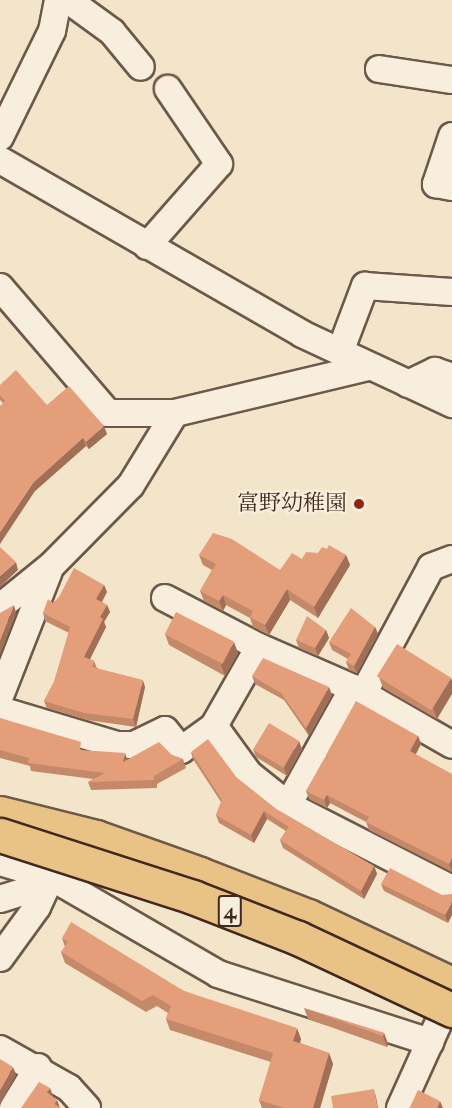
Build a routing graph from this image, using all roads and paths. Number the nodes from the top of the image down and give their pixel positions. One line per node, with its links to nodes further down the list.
1 (71, 2): 2 (street); 7 (street)
2 (141, 67)
3 (379, 69): 4 (street)
4 (452, 81)
5 (168, 88): 10 (street)
6 (452, 136): 9 (street)
7 (0, 137)
8 (0, 160): 10 (street)
9 (452, 187)
10 (147, 246): 13 (street)
11 (0, 287): 18 (street)
12 (452, 292): 13 (street)
13 (340, 352): 14 (street)
14 (368, 367): 16 (street); 18 (street)
15 (452, 377): 16 (street)
16 (408, 384): 17 (street)
17 (452, 404)
18 (175, 413): 20 (street)
19 (452, 559): 24 (street)
20 (52, 565): 22 (street); 25 (street)
21 (165, 598): 23 (street)
22 (0, 607)
23 (259, 647): 24 (street); 27 (street)
24 (358, 691): 28 (street); 29 (street)
25 (0, 696)
26 (0, 710): 27 (street)
27 (214, 726): 29 (street)
28 (452, 745)
29 (288, 805): 34 (street)
30 (0, 813): 37 (highway, 4)
31 (0, 835): 39 (highway, 4, bridge)
32 (0, 862): 33 (street)
33 (50, 880): 35 (street); 36 (street); 40 (street)
34 (452, 889)
35 (0, 899)
36 (0, 958)
37 (452, 984)
38 (452, 993): 40 (street)
39 (452, 1010)
40 (430, 1042): 45 (street)
41 (0, 1049): 42 (street)
42 (38, 1067): 43 (street); 44 (street)
43 (13, 1108)
44 (87, 1108)
45 (399, 1108)

